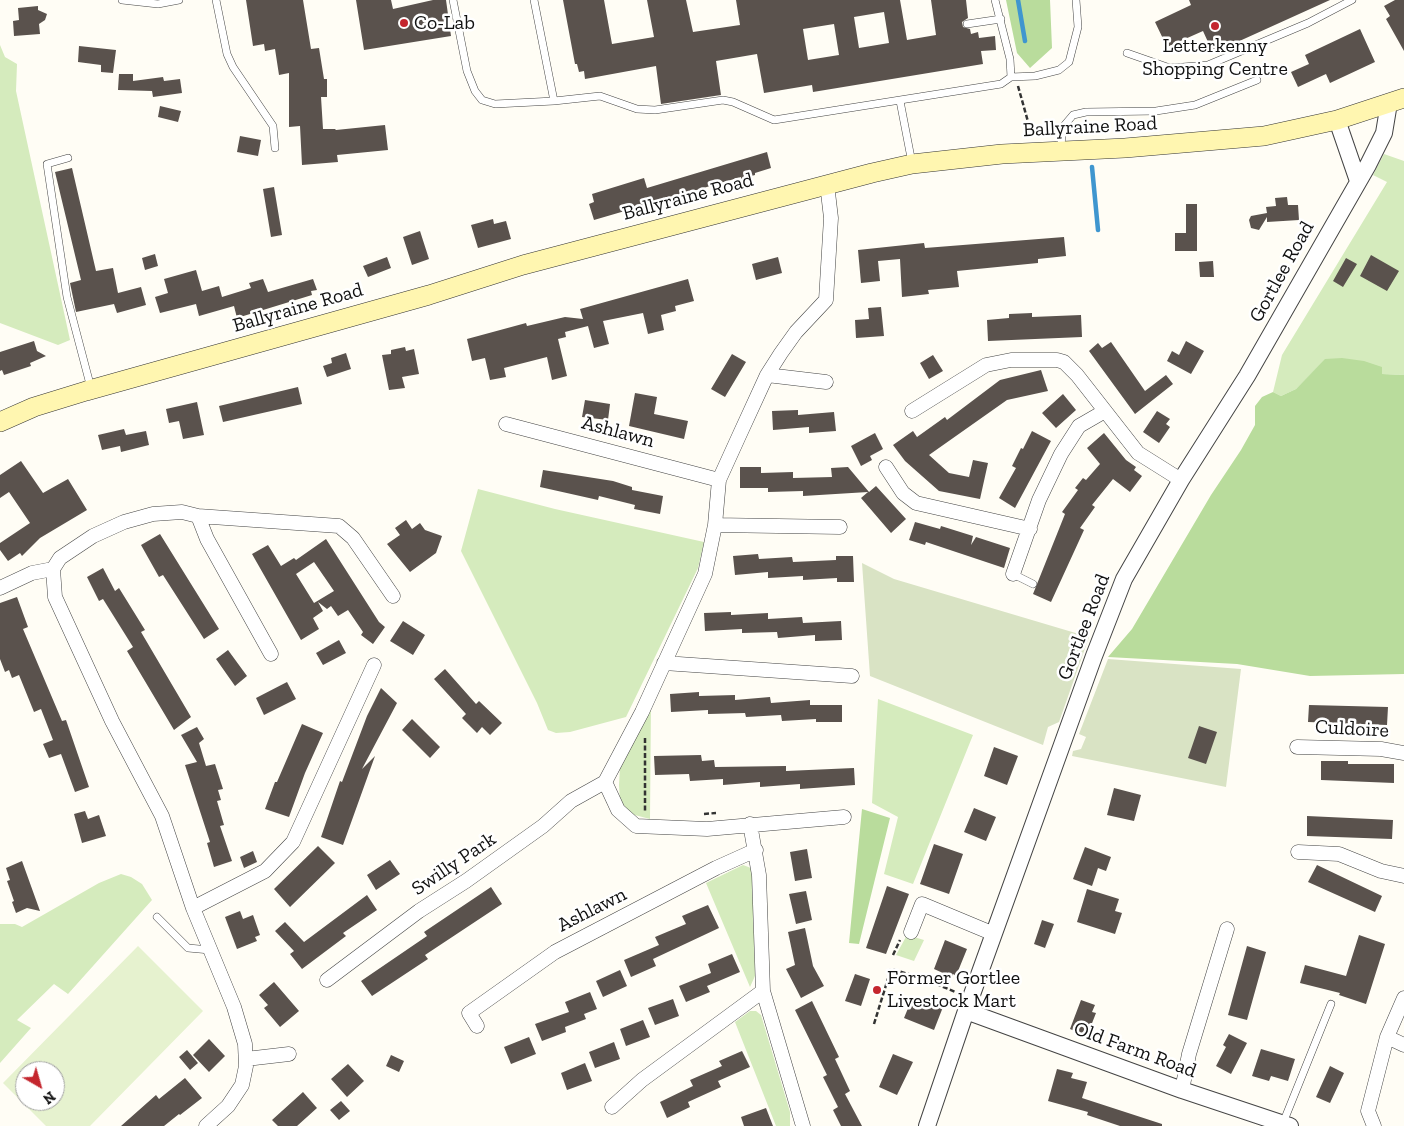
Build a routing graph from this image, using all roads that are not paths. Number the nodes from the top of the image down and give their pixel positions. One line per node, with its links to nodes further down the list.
1 (122, 0): 2 (lane)
2 (179, 0)
3 (216, 0): 18 (lane)
4 (453, 0): 16 (lane)
5 (534, 0): 16 (lane)
6 (995, 0): 9 (lane)
7 (1076, 0): 12 (lane)
8 (1352, 0): 11 (lane)
9 (1001, 19): 10 (lane); 12 (lane)
10 (967, 24)
11 (1127, 53)
12 (1011, 77): 14 (lane)
13 (1257, 80): 19 (lane)
14 (900, 101): 16 (lane); 21 (lane)
15 (1396, 101): 17 (main road, Ballyraine Road); 22 (street, Gortlee Road)
16 (554, 102)
17 (1337, 120): 19 (main road, Ballyraine Road); 22 (street)
18 (275, 148)
19 (1061, 151): 21 (main road, Ballyraine Road)
20 (68, 158): 26 (lane)
21 (912, 164): 23 (main road, Ballyraine Road)
22 (1358, 181): 33 (street, Gortlee Road)
23 (827, 184): 24 (street); 26 (main road, Ballyraine Road)
24 (767, 376): 25 (street); 32 (street)
25 (826, 382)
26 (91, 389): 29 (main road, Ballyraine Road)
27 (912, 411): 28 (street)
28 (1105, 411): 33 (street); 37 (street)
29 (0, 422)
30 (506, 424): 32 (street, Ashlawn)
31 (886, 467): 37 (street)
32 (720, 480): 35 (street)
33 (1181, 480): 59 (street, Gortlee Road)
34 (198, 516): 38 (street); 42 (street); 43 (street)
35 (714, 525): 36 (street); 44 (street)
36 (840, 527)
37 (1030, 529): 39 (street)
38 (53, 569): 41 (street); 55 (street)
39 (1013, 574): 40 (lane)
40 (1033, 584)
41 (0, 588)
42 (393, 596)
43 (271, 654)
44 (664, 663): 46 (street); 49 (street)
45 (374, 664): 55 (street)
46 (852, 676)
47 (1297, 747): 48 (street, Culdoire)
48 (1404, 753)
49 (605, 782): 51 (street); 61 (street, Swilly Park)
50 (844, 817): 51 (street)
51 (750, 824): 52 (street)
52 (756, 850): 62 (street); 66 (street, Ashlawn)
53 (1298, 852): 54 (street)
54 (1404, 876)
55 (193, 908): 60 (street)
56 (157, 917): 60 (lane)
57 (1227, 929): 71 (street)
58 (911, 932): 59 (street)
59 (994, 934): 65 (street, Gortlee Road)
60 (210, 950): 70 (street)
61 (327, 980)
62 (763, 991): 72 (street); 75 (street)
63 (1404, 998): 67 (street)
64 (1331, 1004): 73 (lane)
65 (966, 1011): 71 (street, Old Farm Road); 76 (street, Gortlee Road)
66 (477, 1026)
67 (1387, 1037): 68 (street); 77 (street)
68 (1404, 1045)
69 (289, 1054): 70 (street)
70 (246, 1059): 74 (street)
71 (1182, 1090): 73 (street, Old Farm Road)
72 (612, 1107)
73 (1286, 1125)
74 (206, 1126)
75 (803, 1126)
76 (928, 1126)
77 (1374, 1126)

